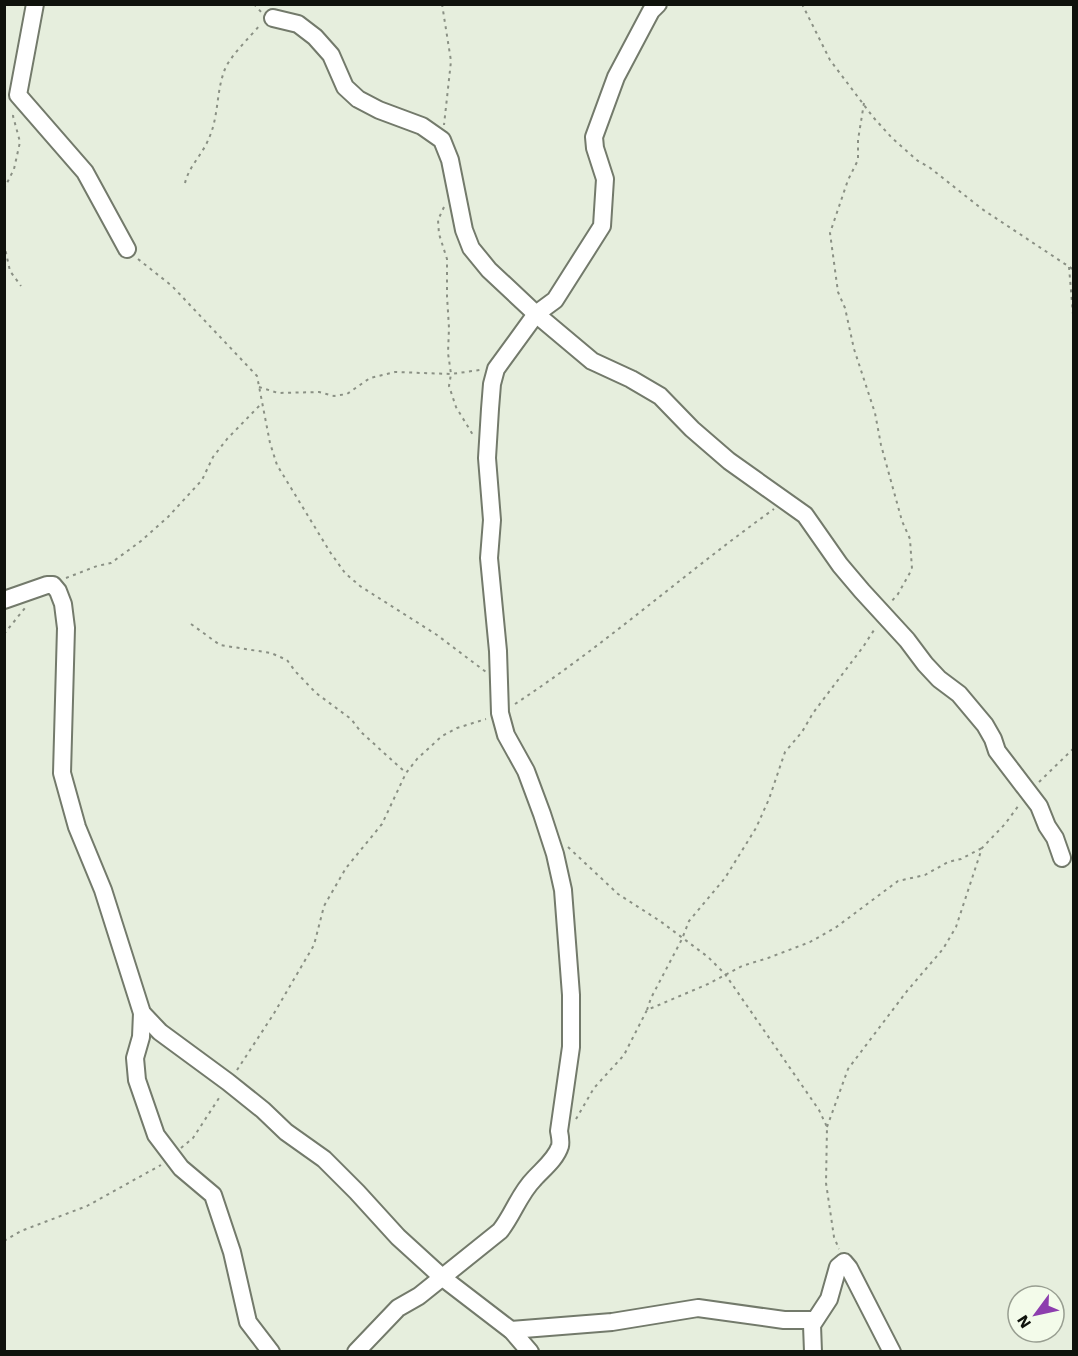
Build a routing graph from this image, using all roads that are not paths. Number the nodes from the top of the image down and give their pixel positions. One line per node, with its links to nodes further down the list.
1 (35, 4): 4 (street)
2 (658, 4): 5 (street)
3 (273, 18): 5 (street)
4 (126, 249)
5 (536, 314): 7 (street); 9 (street)
6 (4, 600): 8 (street)
7 (1062, 858)
8 (142, 1013): 9 (street); 12 (street)
9 (442, 1277): 11 (street); 13 (street)
10 (814, 1320): 11 (street); 15 (street); 16 (street)
11 (511, 1330): 14 (street)
12 (271, 1352)
13 (356, 1352)
14 (530, 1352)
15 (813, 1352)
16 (892, 1352)

